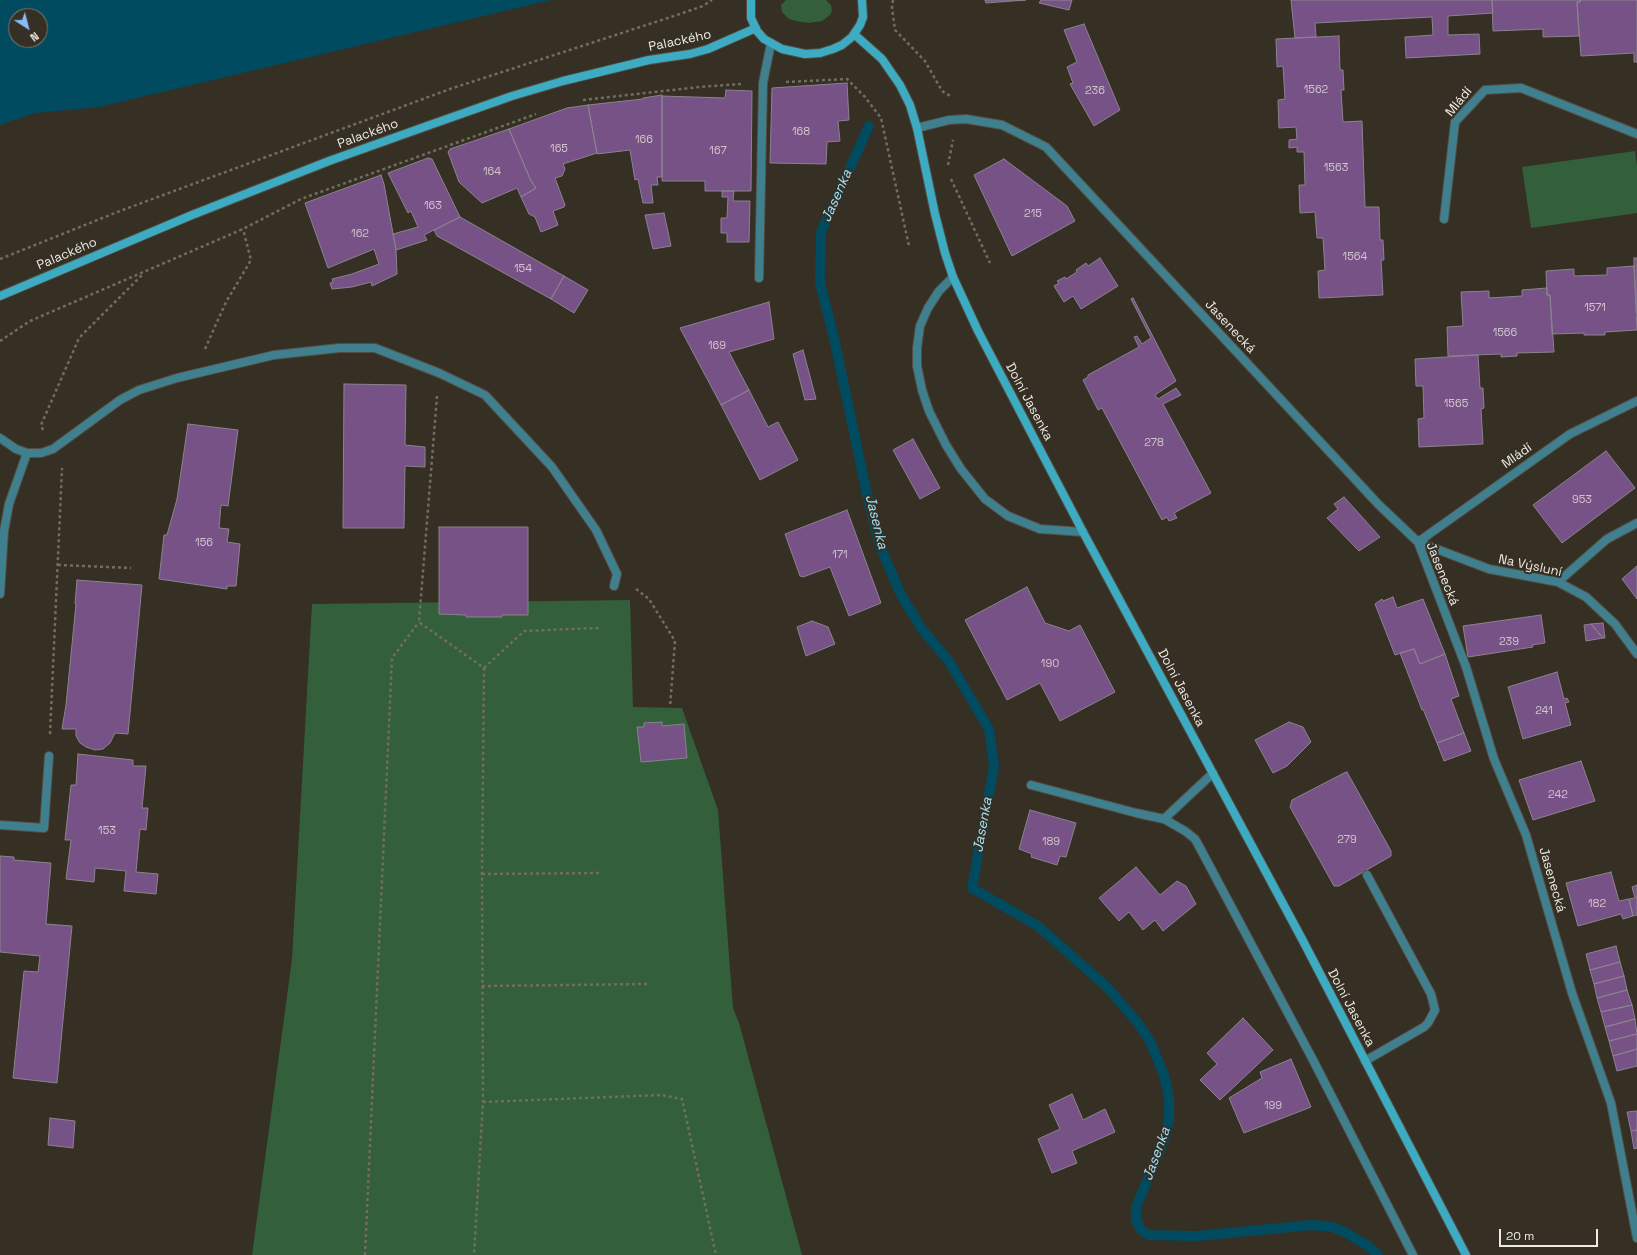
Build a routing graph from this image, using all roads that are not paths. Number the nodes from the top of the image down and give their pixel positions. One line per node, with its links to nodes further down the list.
1 (751, 0): 3 (street)
2 (862, 0): 4 (street)
3 (756, 28): 5 (street); 11 (street, Palackého)
4 (854, 34): 5 (street); 6 (street, Dolní Jasenka)
5 (771, 44): 10 (street)
6 (917, 128): 9 (street, Dolní Jasenka); 17 (street, Jasenecká)
7 (1637, 134): 8 (street, Mládí)
8 (1444, 219)
9 (953, 277): 16 (street, Dolní Jasenka); 16 (street)
10 (759, 278)
11 (0, 296)
12 (1637, 401): 17 (street, Mládí)
13 (0, 438): 14 (street)
14 (27, 453): 19 (street); 20 (street)
15 (1637, 523): 18 (street)
16 (1083, 532): 23 (street, Dolní Jasenka)
17 (1418, 542): 18 (street, Na Výsluní); 29 (street, Jasenecká)
18 (1558, 582): 21 (street, Na Výsluní)
19 (614, 586)
20 (0, 594)
21 (1637, 654)
22 (49, 756): 26 (street)
23 (1213, 773): 25 (street); 28 (street, Dolní Jasenka)
24 (1031, 785): 25 (street)
25 (1164, 819): 30 (street)
26 (0, 825)
27 (1367, 875): 28 (street)
28 (1365, 1061): 31 (street, Dolní Jasenka)
29 (1637, 1238)
30 (1413, 1255)
31 (1466, 1255)

